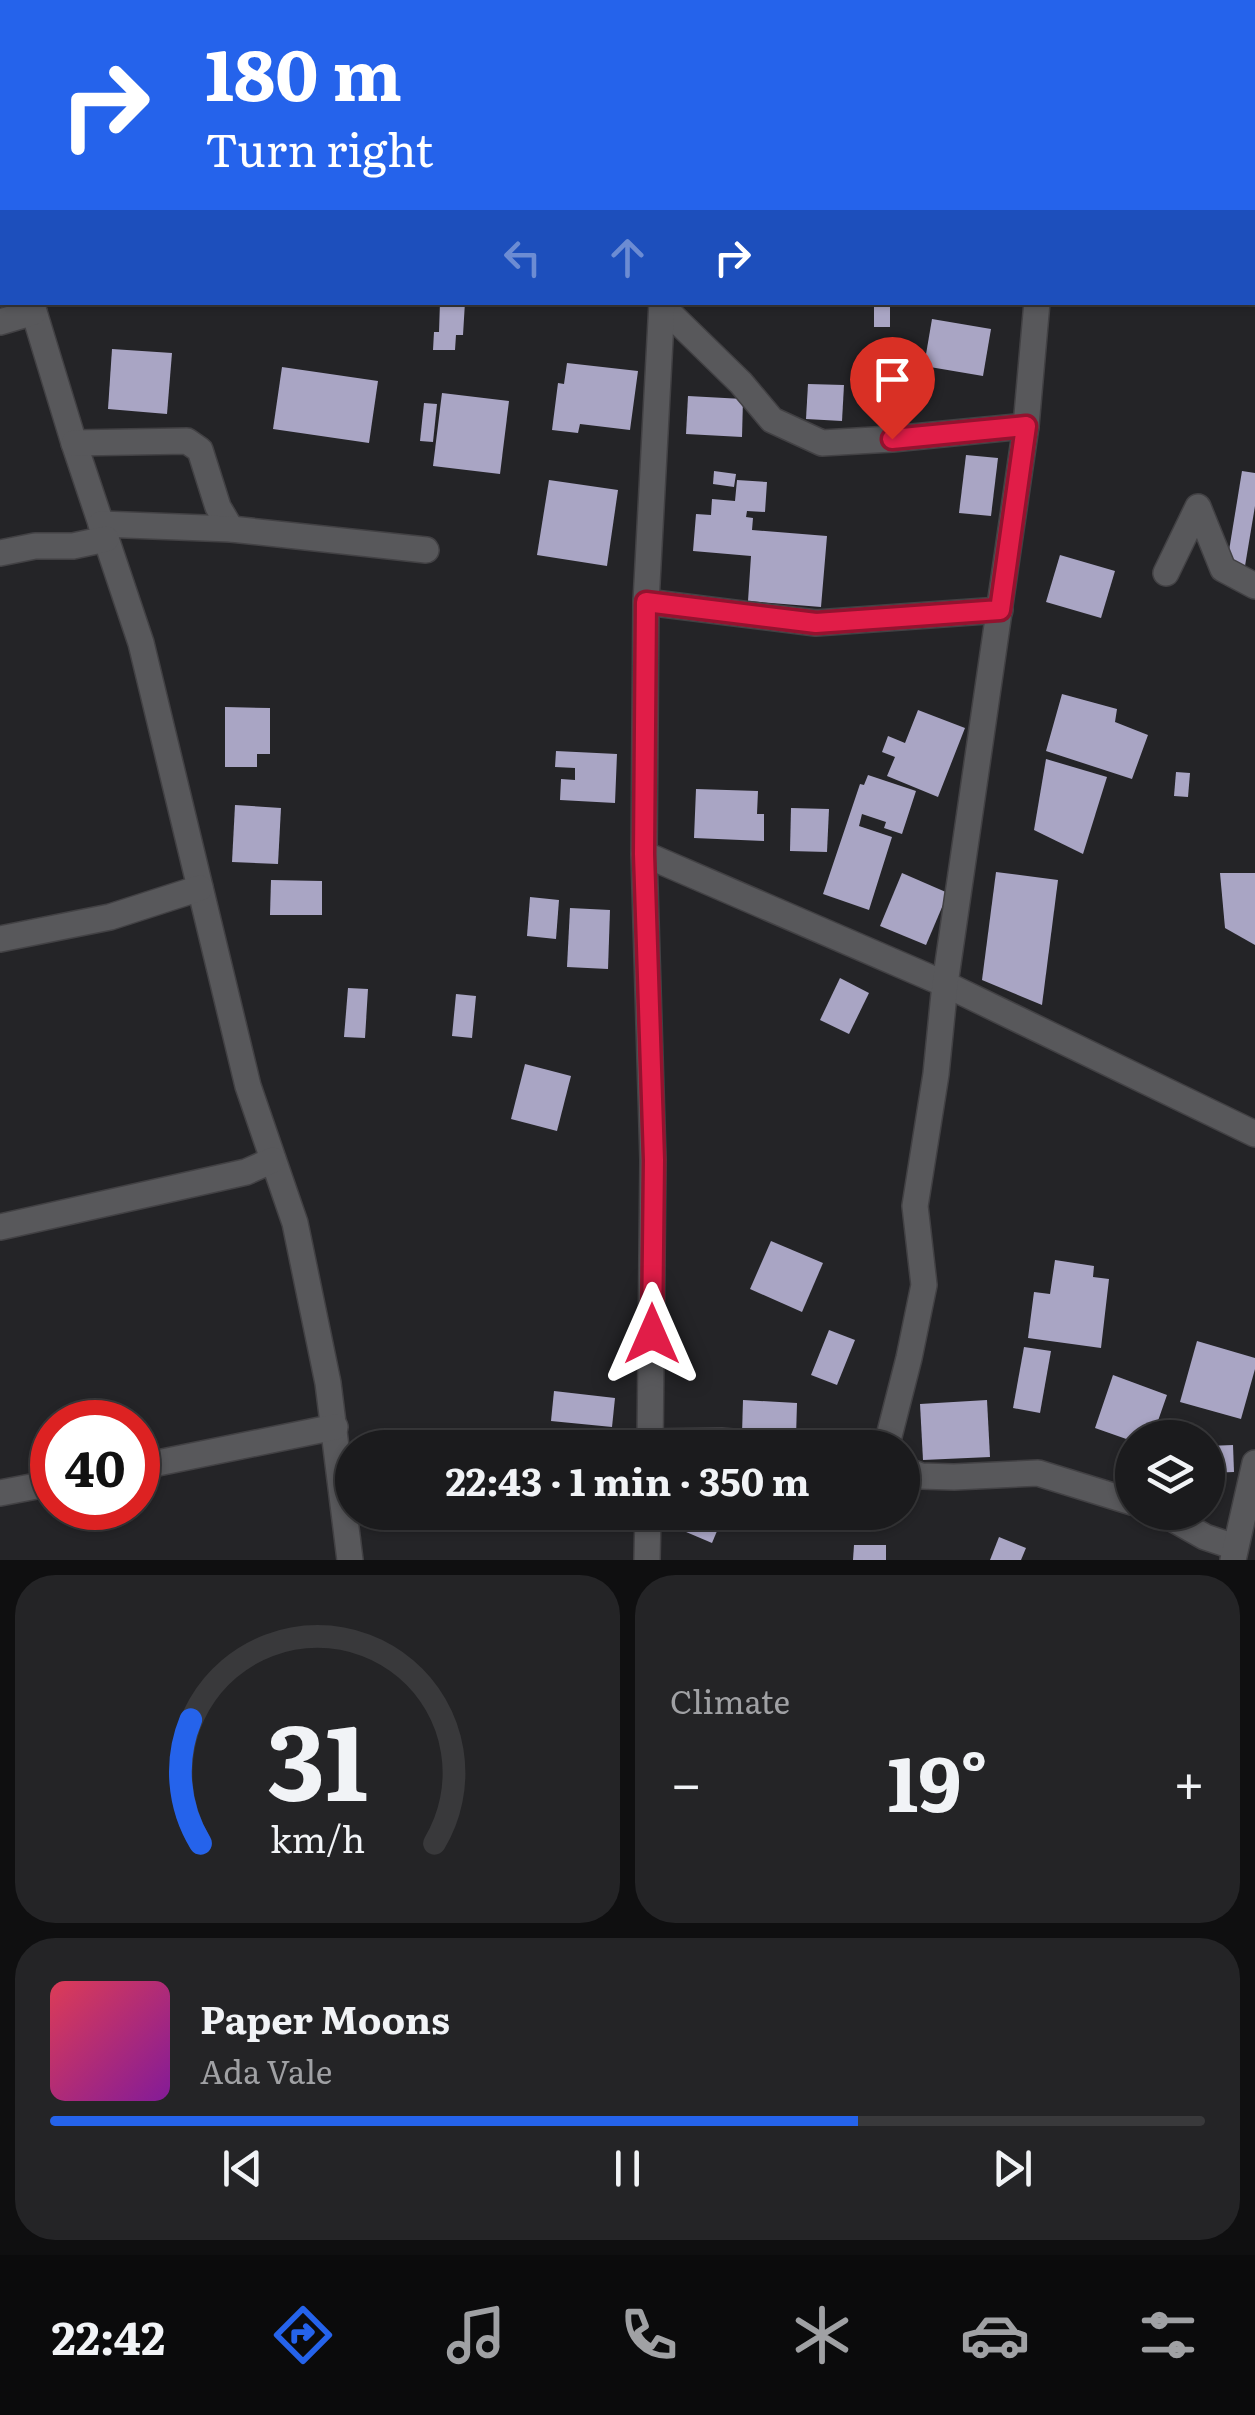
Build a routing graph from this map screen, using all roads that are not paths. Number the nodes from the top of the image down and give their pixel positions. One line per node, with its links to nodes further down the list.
1 (662, 305): 14 (street)
2 (663, 305): 6 (street)
3 (1038, 305): 6 (street)
4 (33, 307): 5 (street); 7 (street)
5 (0, 322)
6 (1026, 426): 15 (street)
7 (74, 443): 8 (street); 9 (street)
8 (232, 530): 9 (street); 10 (street)
9 (104, 531): 11 (street); 17 (street)
10 (426, 550)
11 (0, 552)
12 (1166, 573): 13 (street)
13 (1255, 586)
14 (646, 602): 15 (street); 16 (street)
15 (1000, 610): 19 (street)
16 (644, 854): 19 (street); 24 (street)
17 (200, 888): 18 (street); 21 (street)
18 (0, 939)
19 (945, 984): 20 (street); 25 (street)
20 (1255, 1134)
21 (273, 1160): 22 (street); 23 (street)
22 (0, 1227)
23 (335, 1427): 26 (street); 35 (street)
24 (650, 1430)
25 (891, 1430)
26 (160, 1462)
27 (1255, 1463): 34 (street)
28 (0, 1472): 30 (street)
29 (920, 1476): 31 (street)
30 (10, 1492)
31 (1115, 1497)
32 (647, 1530): 36 (street)
33 (1191, 1530): 34 (street)
34 (1234, 1554)
35 (350, 1560)
36 (646, 1560)

